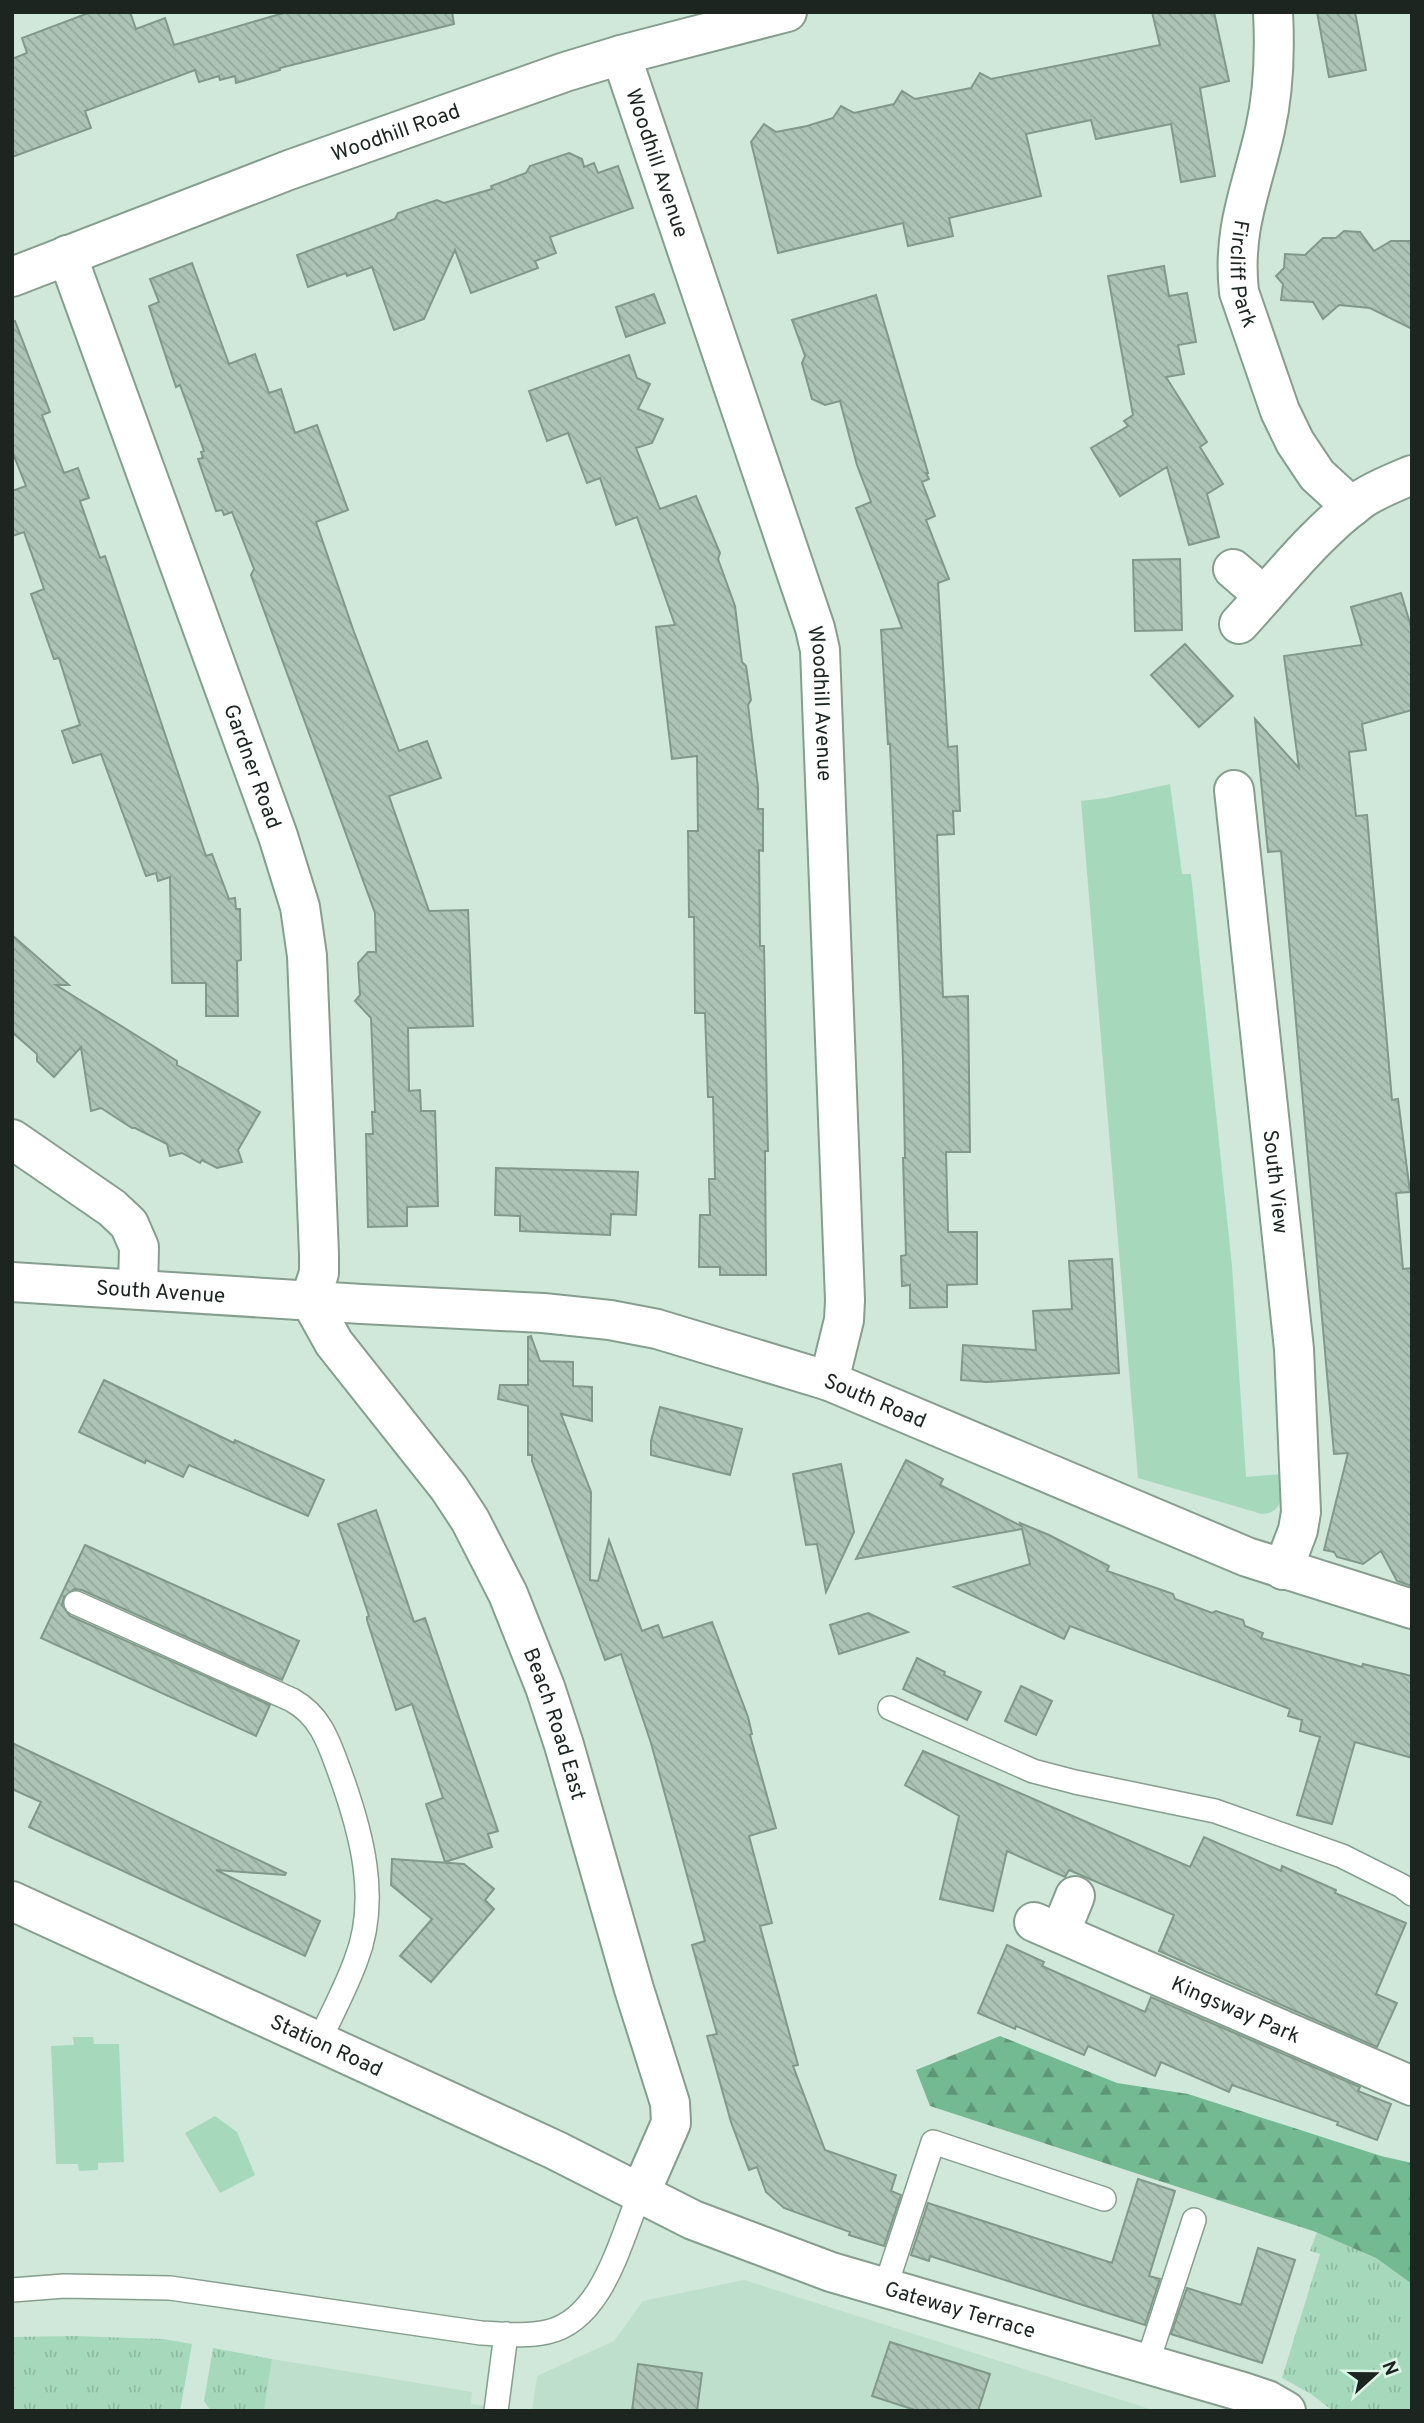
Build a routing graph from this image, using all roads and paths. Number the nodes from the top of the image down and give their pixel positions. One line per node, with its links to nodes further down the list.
1 (787, 12): 3 (street, Woodhill Road)
2 (1273, 12): 7 (street, Fircliff Park)
3 (621, 55): 4 (street, Woodhill Road); 16 (street, Woodhill Avenue)
4 (66, 256): 5 (street, Woodhill Road); 15 (street, Gardner Road)
5 (12, 277)
6 (1412, 475): 7 (street)
7 (1352, 507): 9 (street)
8 (1233, 569): 9 (street)
9 (1264, 596): 10 (street)
10 (1239, 624)
11 (1234, 790): 17 (street, South View)
12 (12, 1139): 14 (street)
13 (12, 1282): 14 (street, South Avenue)
14 (138, 1289): 15 (street, South Avenue)
15 (310, 1300): 16 (street, South Road); 26 (street, Beach Road East)
16 (829, 1381): 17 (street, South Road)
17 (1283, 1570): 19 (street, South Road)
18 (76, 1603): 24 (lane)
19 (1412, 1609)
20 (890, 1708): 21 (lane)
21 (1412, 1894)
22 (1075, 1896): 25 (street, Kingsway Park)
23 (12, 1901): 24 (street, Station Road)
24 (319, 2042): 26 (street, Station Road)
25 (1412, 2086)
26 (640, 2194): 29 (street, Gateway Terrace); 31 (lane)
27 (1104, 2199): 29 (lane)
28 (1194, 2220): 32 (lane)
29 (885, 2288): 32 (street, Gateway Terrace)
30 (12, 2290): 31 (lane)
31 (506, 2334): 33 (lane)
32 (1147, 2364): 34 (street, Gateway Terrace)
33 (496, 2411)
34 (1286, 2411)

